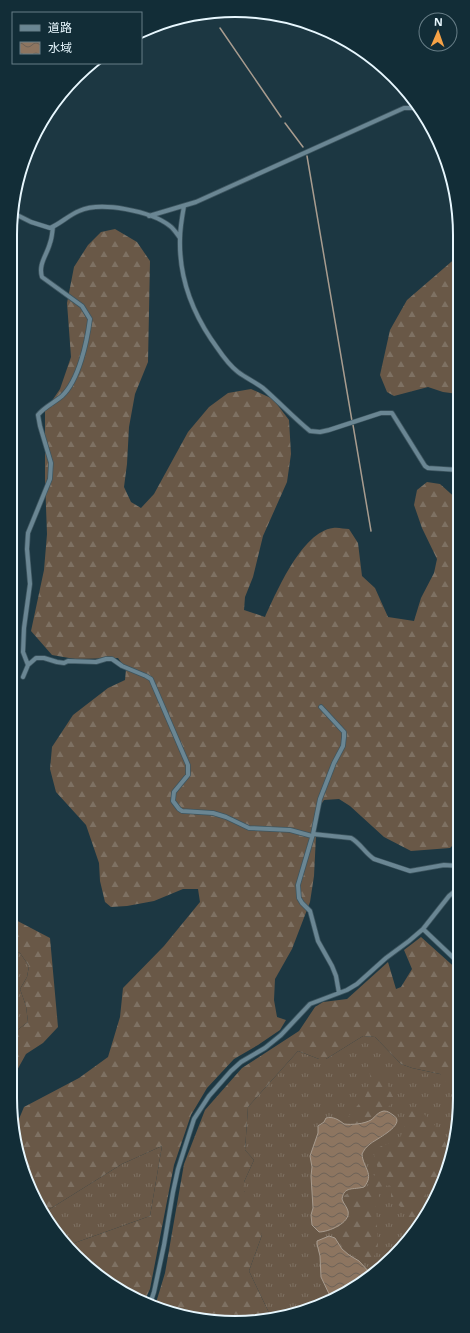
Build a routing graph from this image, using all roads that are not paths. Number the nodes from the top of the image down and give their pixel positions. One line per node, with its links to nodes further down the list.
1 (412, 108): 2 (street)
2 (184, 206): 4 (street); 6 (street)
3 (18, 215): 5 (street)
4 (149, 216): 5 (street); 6 (street)
5 (53, 227): 8 (street)
6 (180, 238): 7 (street)
7 (453, 470)
8 (28, 665): 9 (street); 11 (street)
9 (23, 677)
10 (321, 707): 11 (street)
11 (313, 835): 12 (street); 16 (street)
12 (453, 866)
13 (453, 893): 14 (street)
14 (422, 929): 15 (street); 16 (street)
15 (453, 958)
16 (339, 993): 17 (street)
17 (152, 1299)

